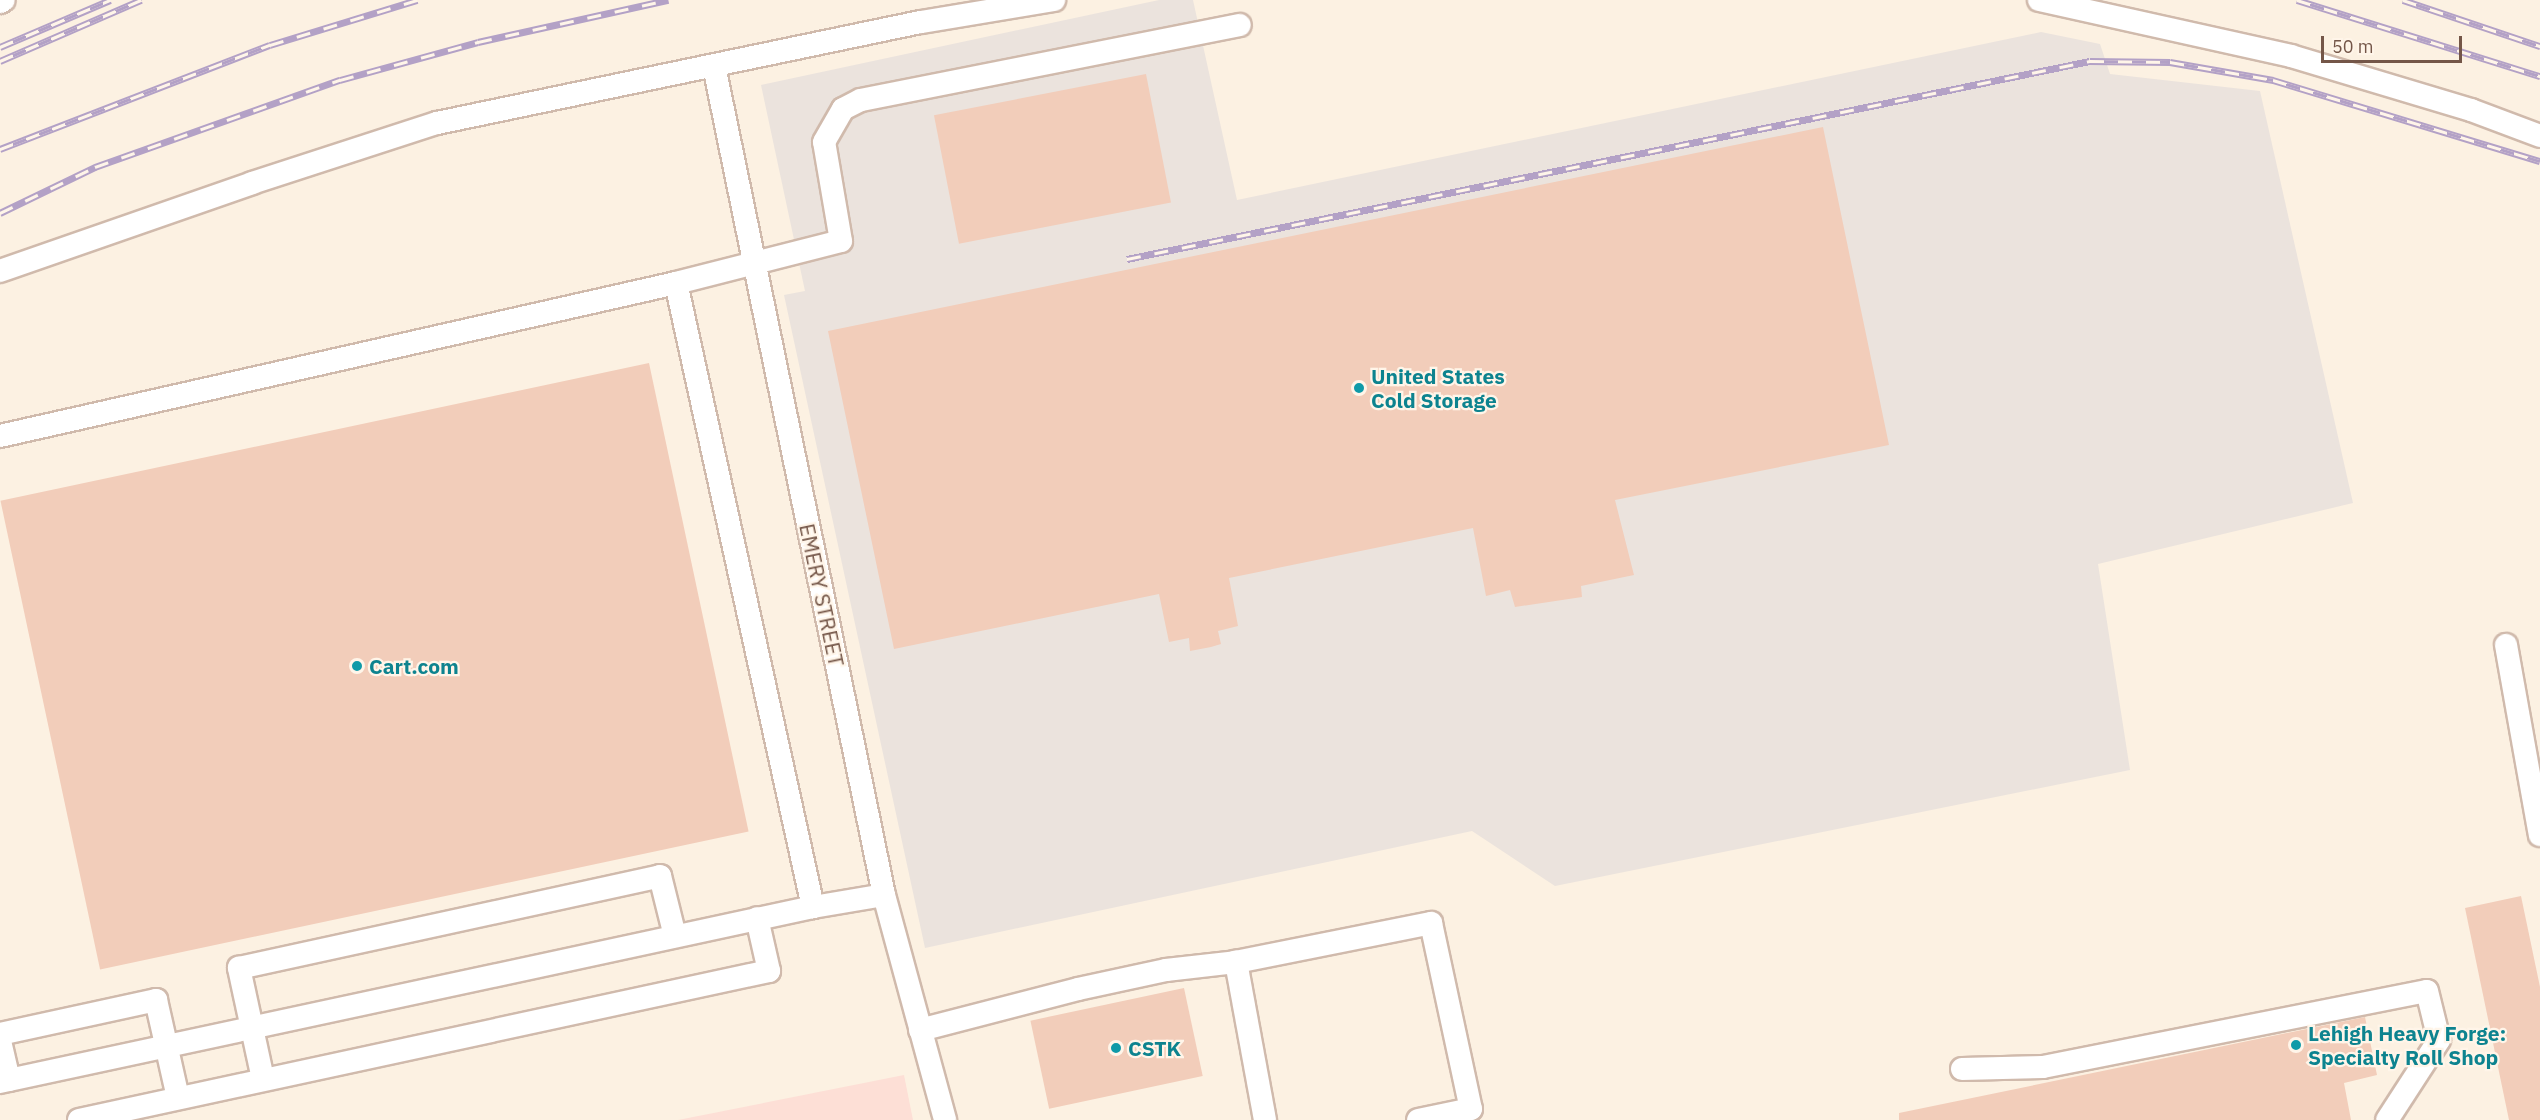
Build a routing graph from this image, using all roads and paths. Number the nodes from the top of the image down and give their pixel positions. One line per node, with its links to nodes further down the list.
1 (4, 0): 4 (street)
2 (1054, 0): 6 (street)
3 (2039, 0): 7 (street)
4 (0, 2)
5 (1240, 26): 8 (street)
6 (714, 66): 8 (street, EMERY STREET); 9 (street)
7 (2540, 136)
8 (753, 264): 10 (street); 14 (street, EMERY STREET)
9 (0, 271)
10 (676, 283): 11 (street); 15 (street)
11 (0, 436)
12 (2506, 645): 13 (street)
13 (2540, 835)
14 (884, 895): 15 (street); 20 (street, EMERY STREET)
15 (813, 907): 16 (street)
16 (757, 918): 17 (street); 25 (street)
17 (675, 936): 19 (street); 19 (street)
18 (1236, 962): 20 (street); 30 (street); 31 (street)
19 (252, 1026): 23 (street); 25 (street)
20 (920, 1030): 29 (street, EMERY STREET)
21 (0, 1034): 23 (street)
22 (0, 1041): 26 (street)
23 (167, 1044): 26 (street); 27 (street)
24 (1962, 1069): 32 (street)
25 (264, 1079): 27 (street)
26 (5, 1081)
27 (178, 1098): 28 (street)
28 (79, 1120)
29 (945, 1120)
30 (1264, 1120)
31 (1418, 1120)
32 (2387, 1120)

